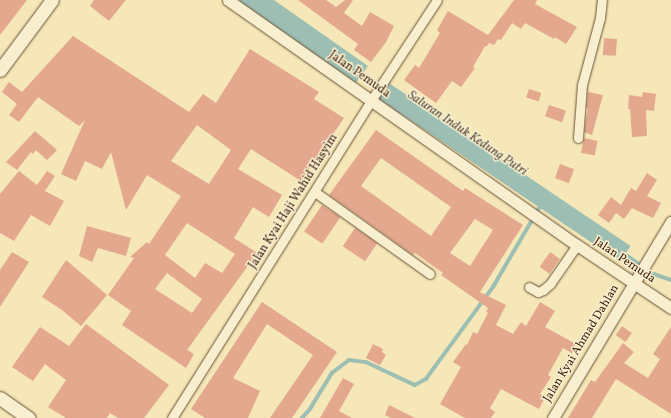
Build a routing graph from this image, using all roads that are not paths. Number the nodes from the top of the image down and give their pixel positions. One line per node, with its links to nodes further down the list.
1 (52, 0): 5 (main road)
2 (228, 0): 6 (street, Jalan Pemuda)
3 (437, 0): 6 (street, Jalan Kyai Haji Wahid Hasyim)
4 (602, 0): 7 (street)
5 (0, 70)
6 (372, 99): 8 (street, Jalan Kyai Haji Wahid Hasyim); 10 (street, Jalan Pemuda)
7 (578, 138)
8 (315, 192): 11 (street); 17 (street, Jalan Kyai Haji Wahid Hasyim)
9 (671, 222): 12 (street, Jalan Kyai Ahmad Dahlan)
10 (577, 245): 12 (street, Jalan Pemuda); 13 (street)
11 (430, 274)
12 (633, 283): 14 (street, Jalan Pemuda); 18 (street, Jalan Kyai Ahmad Dahlan)
13 (530, 287)
14 (671, 308)
15 (0, 398): 16 (main road)
16 (29, 418)
17 (172, 418)
18 (553, 418)

